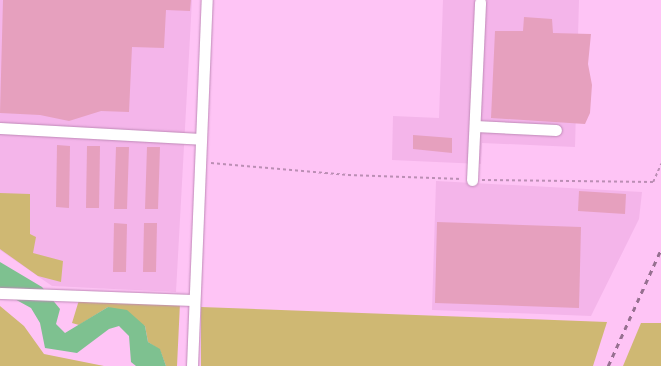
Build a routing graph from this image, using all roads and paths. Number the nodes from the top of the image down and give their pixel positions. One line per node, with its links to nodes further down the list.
1 (207, 0): 6 (street)
2 (480, 2): 3 (street)
3 (475, 126): 5 (street); 9 (street)
4 (0, 128): 6 (street)
5 (556, 130)
6 (202, 139): 7 (street)
7 (201, 161): 9 (path); 11 (street)
8 (661, 164): 9 (path)
9 (472, 180)
10 (0, 293): 11 (street)
11 (194, 300): 12 (street)
12 (192, 366)

